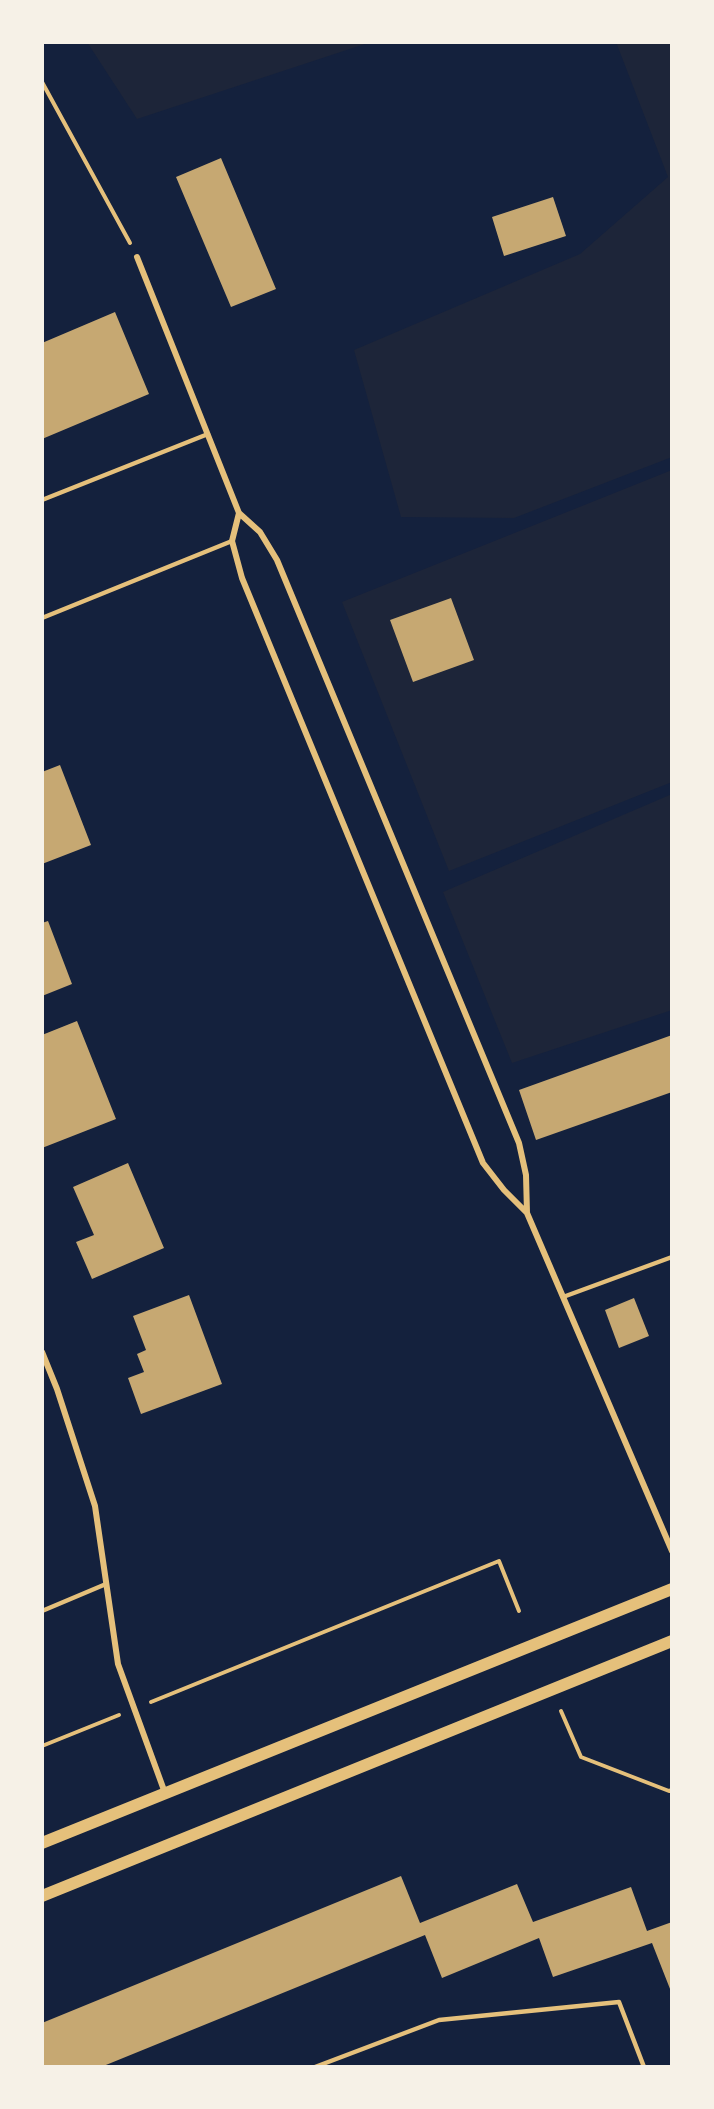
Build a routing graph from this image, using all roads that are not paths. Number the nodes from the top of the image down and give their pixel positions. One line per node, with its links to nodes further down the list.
1 (137, 257): 2 (street)
2 (208, 434): 3 (lane); 4 (street)
3 (42, 500)
4 (239, 513): 5 (street); 7 (street)
5 (232, 540): 6 (lane); 7 (street)
6 (42, 618)
7 (527, 1213): 9 (street)
8 (672, 1257): 9 (lane)
9 (563, 1297): 11 (street)
10 (42, 1352): 12 (street)
11 (672, 1551)
12 (106, 1584): 14 (lane); 16 (street)
13 (672, 1589): 16 (main road)
14 (42, 1611)
15 (672, 1641): 18 (main road)
16 (165, 1793): 17 (main road)
17 (42, 1843)
18 (42, 1896)
19 (315, 2067): 20 (lane)
20 (644, 2067)

